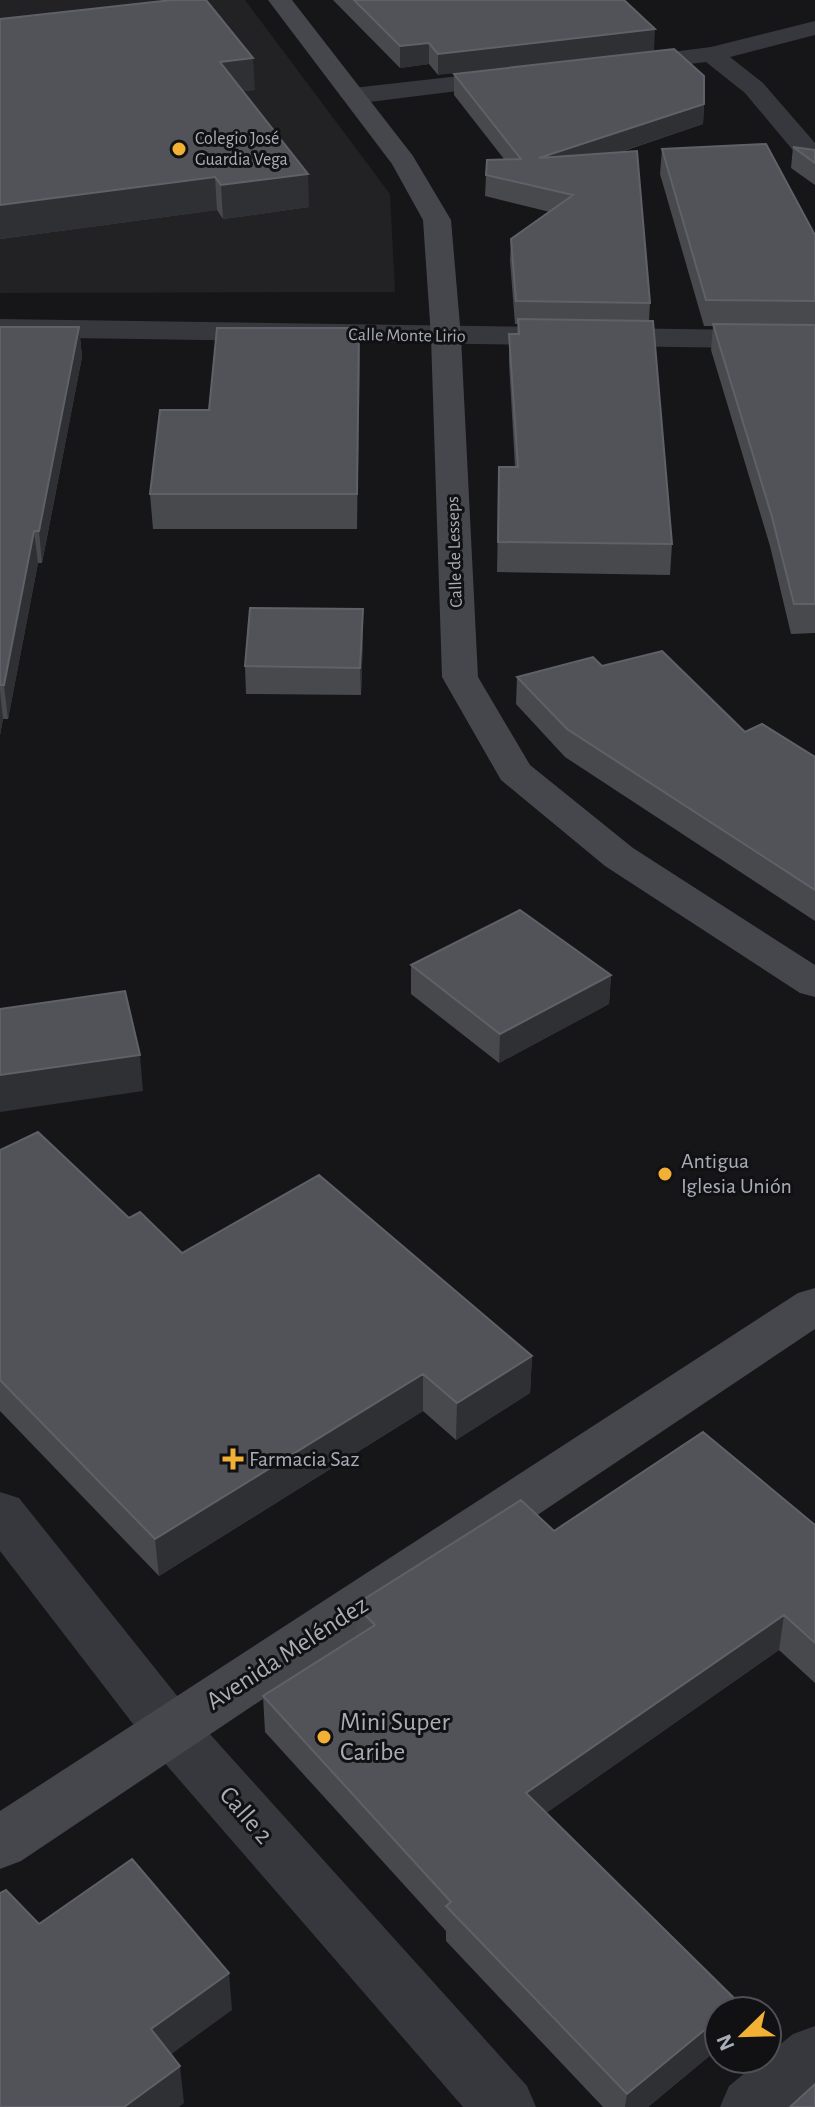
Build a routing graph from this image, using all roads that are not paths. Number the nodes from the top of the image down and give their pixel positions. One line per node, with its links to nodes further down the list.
1 (280, 0): 6 (main road, Calle de Lesseps)
2 (815, 28): 3 (street)
3 (711, 54): 4 (street); 7 (street)
4 (603, 67)
5 (541, 75): 6 (street)
6 (353, 96): 9 (main road, Calle de Lesseps)
7 (815, 160)
8 (0, 328): 9 (street, Calle Monte Lirio)
9 (446, 337): 10 (street, Calle Monte Lirio); 11 (main road, Calle de Lesseps)
10 (815, 340)
11 (815, 984)
12 (815, 1305): 14 (main road, Avenida Meléndez)
13 (0, 1512): 14 (street, Calle 2)
14 (170, 1729): 15 (main road, Avenida Meléndez); 17 (street, Calle 2)
15 (0, 1843)
16 (815, 2055): 18 (street)
17 (504, 2107)
18 (752, 2107)

